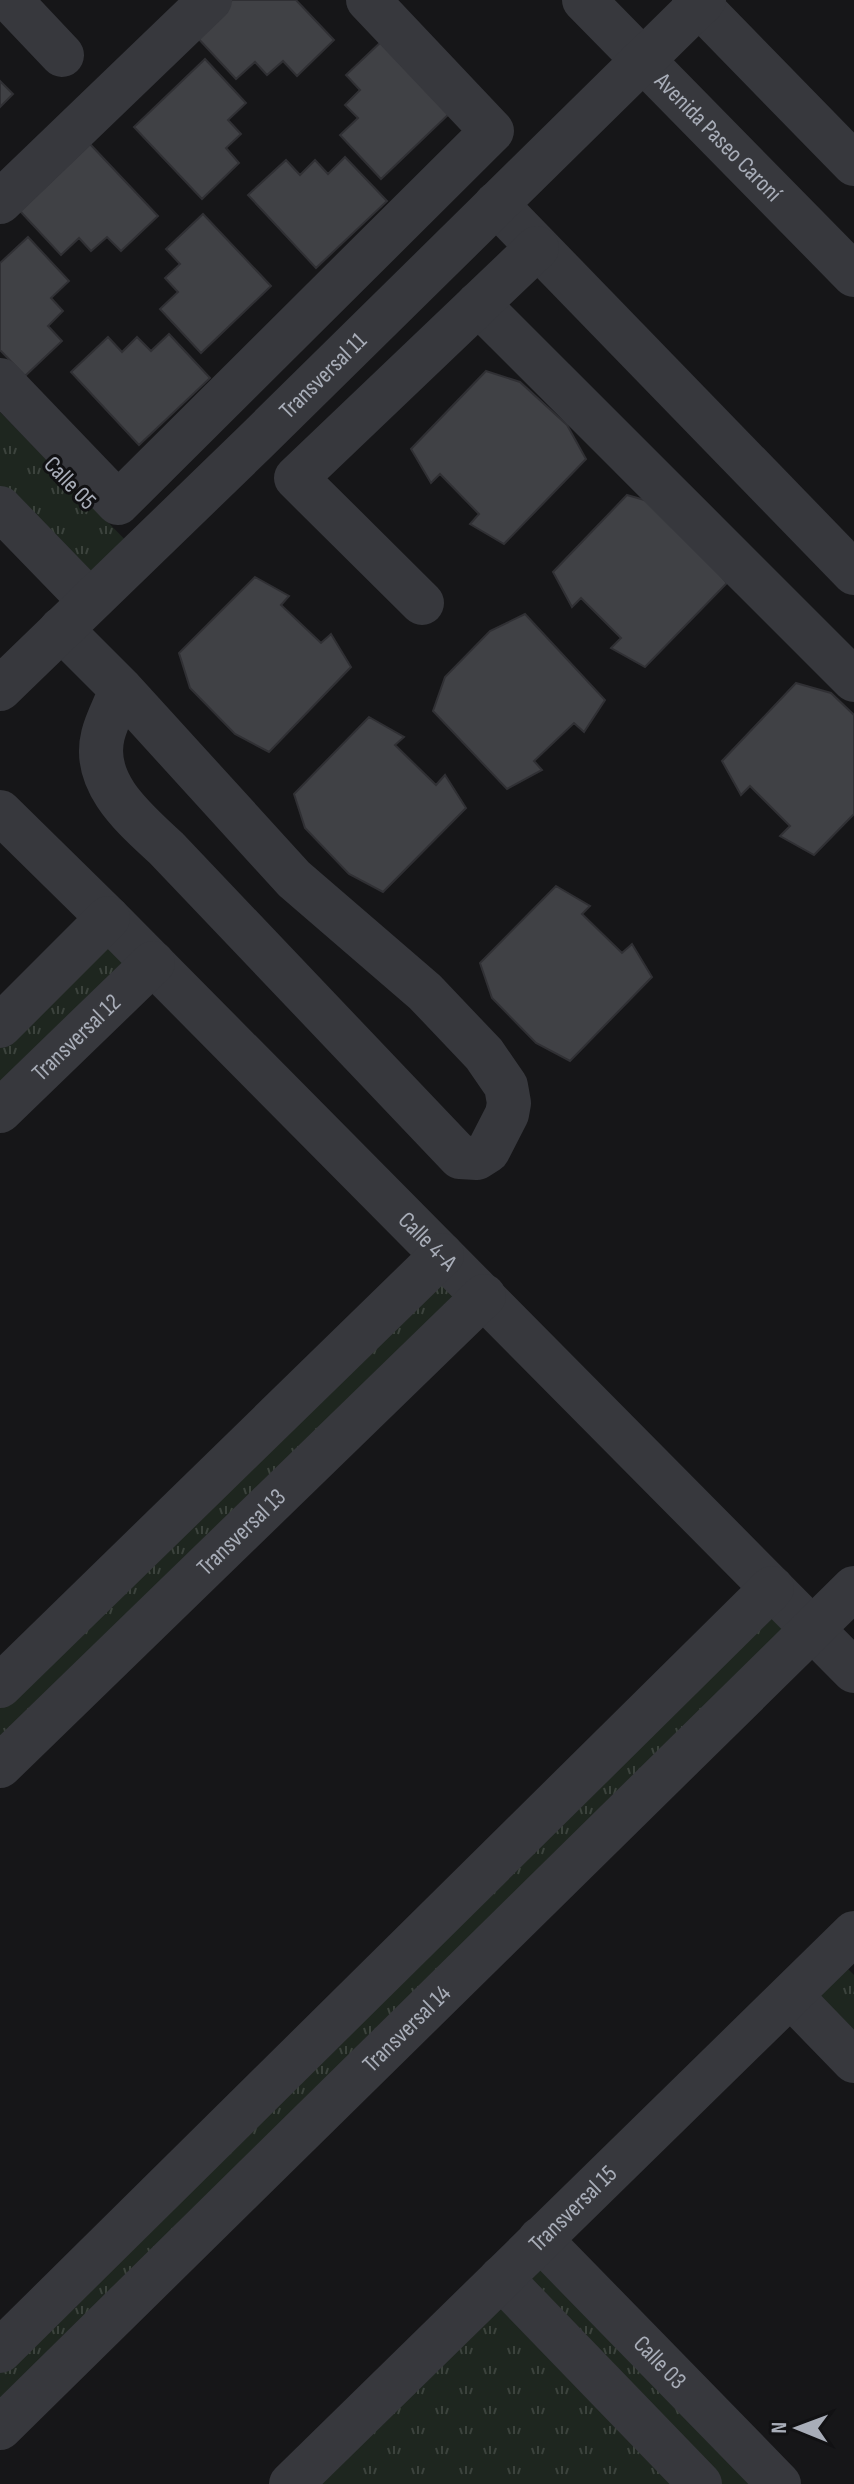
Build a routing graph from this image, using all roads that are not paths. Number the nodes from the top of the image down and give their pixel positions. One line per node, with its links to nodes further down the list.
1 (10, 0): 6 (street)
2 (210, 0): 9 (street)
3 (368, 0): 12 (street)
4 (584, 0): 7 (street, Avenida Paseo Caroní)
5 (699, 2): 7 (street, Transversal 11); 8 (street)
6 (62, 55)
7 (643, 60): 10 (street, Transversal 11); 13 (street, Avenida Paseo Caroní)
8 (854, 164)
9 (0, 202)
10 (496, 204): 11 (street); 15 (street, Transversal 11)
11 (537, 248): 14 (street); 20 (street)
12 (352, 271): 15 (street); 16 (street)
13 (854, 275)
14 (478, 304): 21 (street); 23 (street)
15 (390, 309): 19 (street, Transversal 11)
16 (0, 380)
17 (0, 412): 19 (street, Calle 05)
18 (0, 508): 22 (street)
19 (139, 554): 22 (street, Transversal 11)
20 (854, 573)
21 (422, 603)
22 (76, 615): 24 (street, Transversal 11); 25 (street)
23 (854, 680)
24 (0, 689)
25 (121, 689): 25 (street)
26 (0, 812): 27 (street, Calle 4-A)
27 (108, 918): 28 (street, Calle 4-A); 29 (street)
28 (153, 963): 30 (street, Transversal 12); 31 (street, Calle 4-A)
29 (0, 1026)
30 (0, 1111)
31 (442, 1255): 32 (street, Calle 4-A); 37 (street)
32 (484, 1296): 33 (street, Calle 4-A); 38 (street, Transversal 13)
33 (772, 1588): 35 (street, Calle 4-A); 39 (street)
34 (854, 1588): 35 (street, Transversal 14)
35 (812, 1629): 36 (street, Calle 4-A); 40 (street, Transversal 14)
36 (854, 1671)
37 (0, 1686)
38 (2, 1761)
39 (533, 1826): 40 (street); 43 (street)
40 (569, 1866): 45 (street, Transversal 14)
41 (847, 1953): 42 (street, Transversal 15)
42 (791, 1996): 44 (street); 47 (street, Transversal 15)
43 (309, 2046): 45 (street); 46 (street)
44 (854, 2061)
45 (346, 2087): 48 (street, Transversal 14)
46 (121, 2232): 48 (street); 50 (street)
47 (540, 2239): 49 (street, Transversal 15); 54 (street, Calle 03)
48 (158, 2273): 51 (street, Transversal 14)
49 (501, 2278): 52 (street, Transversal 15); 53 (street)
50 (0, 2351)
51 (0, 2428)
52 (291, 2484)
53 (700, 2484)
54 (779, 2484)

